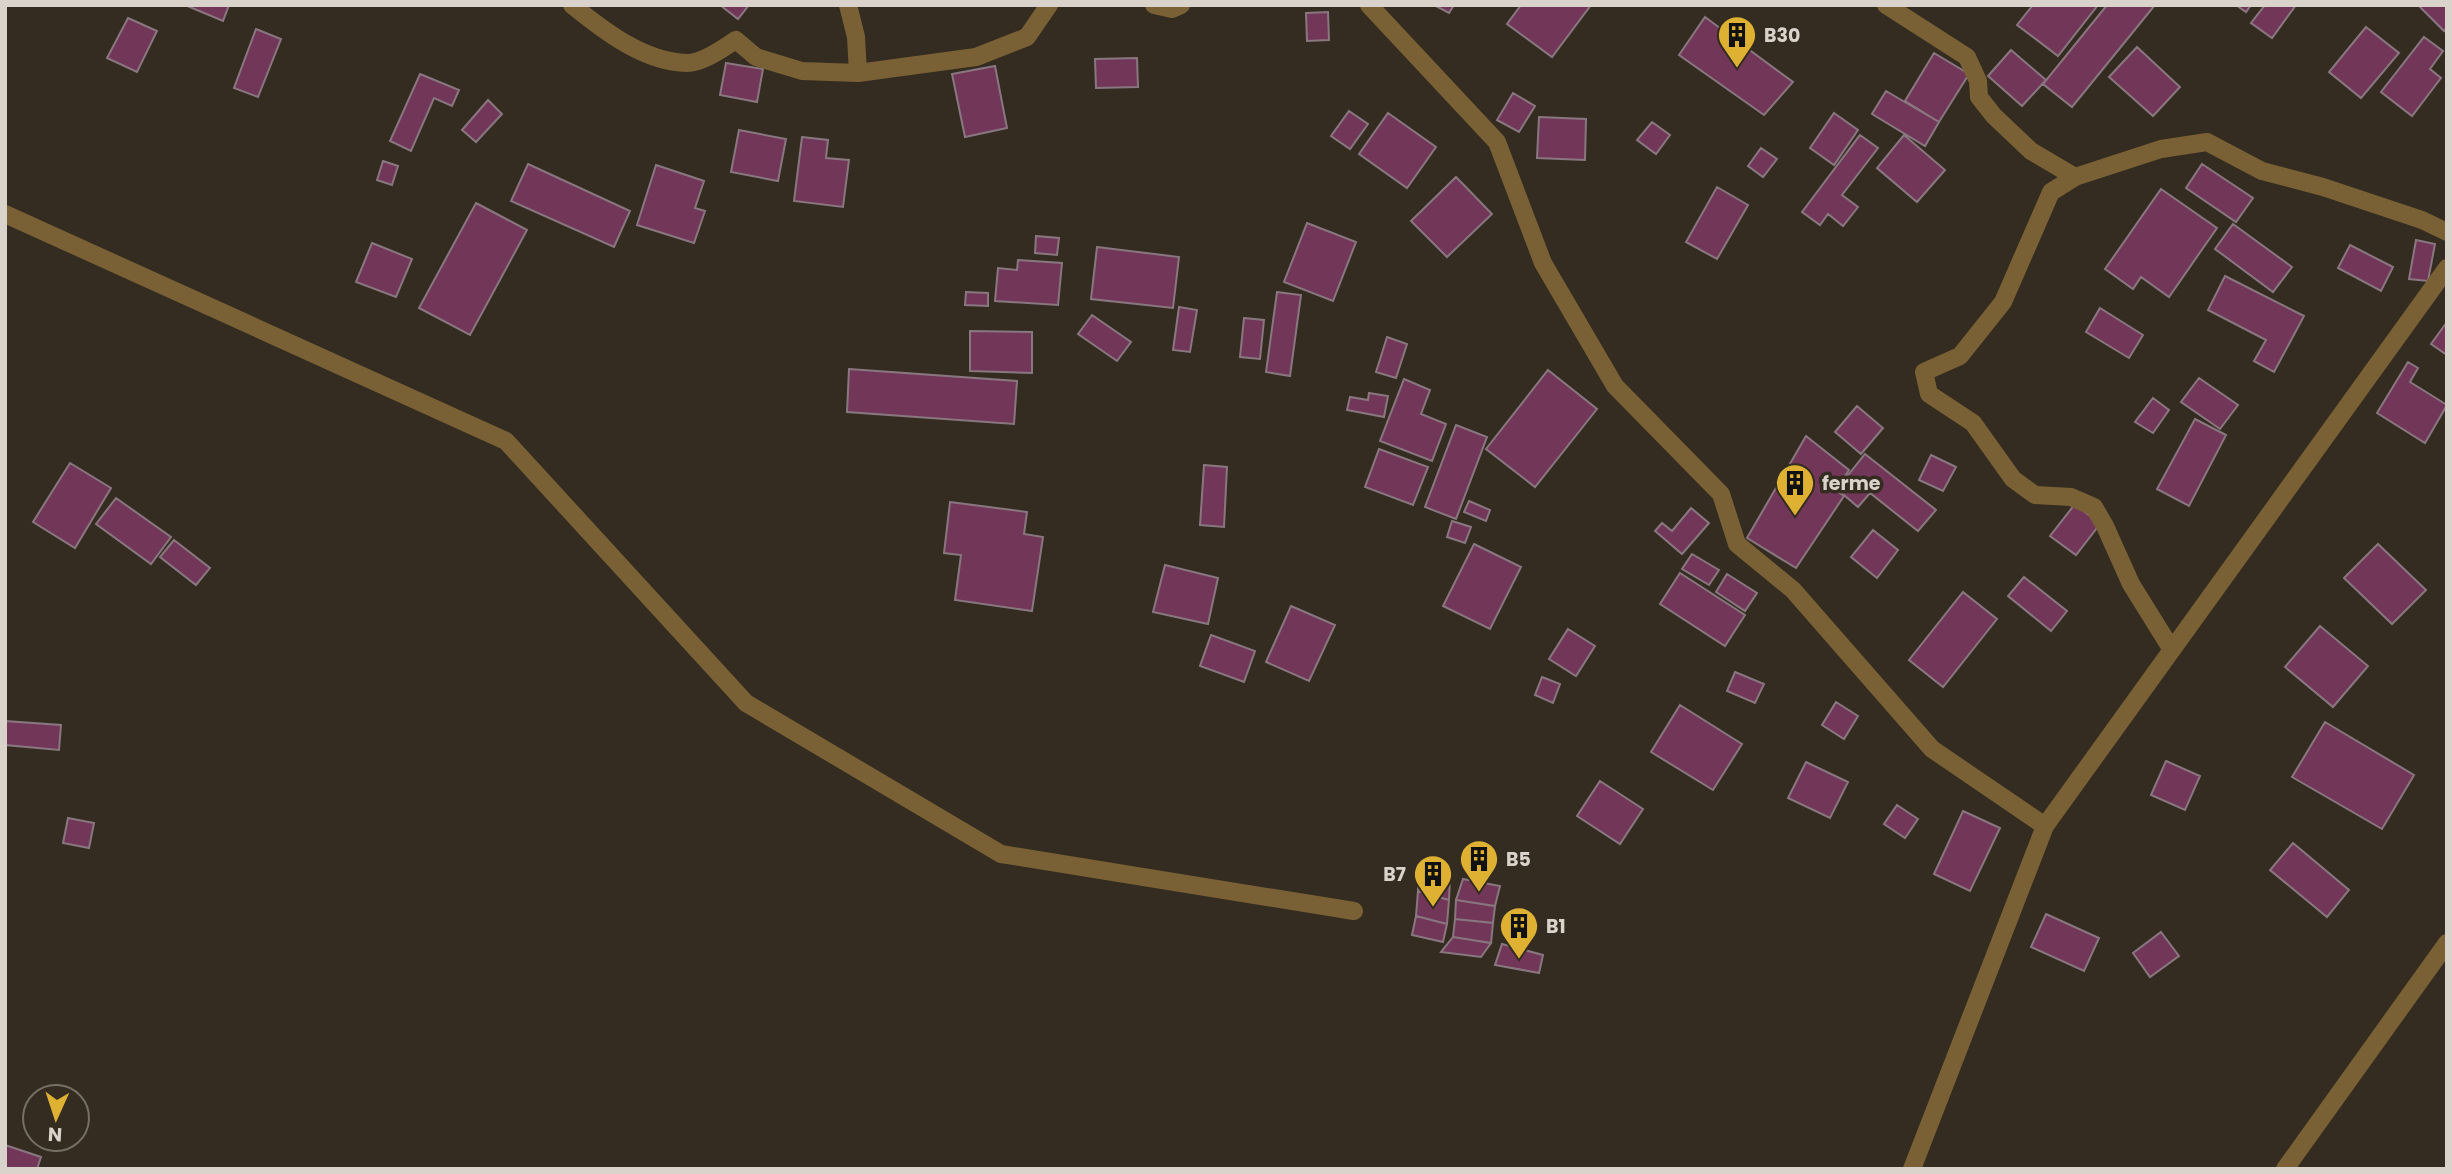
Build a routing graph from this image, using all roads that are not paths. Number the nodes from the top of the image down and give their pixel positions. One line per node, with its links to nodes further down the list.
1 (572, 5): 8 (street)
2 (848, 5): 8 (street)
3 (1048, 5): 8 (street)
4 (1154, 5): 5 (street)
5 (1181, 5)
6 (1369, 5): 14 (street)
7 (1886, 5): 9 (street)
8 (858, 72)
9 (2075, 177): 11 (street); 13 (street)
10 (5, 214): 15 (street)
11 (2447, 232)
12 (2447, 268): 13 (street)
13 (2172, 650): 14 (street)
14 (2045, 826): 17 (street)
15 (1354, 911)
16 (2447, 943): 18 (street)
17 (1912, 1169)
18 (2285, 1169)

